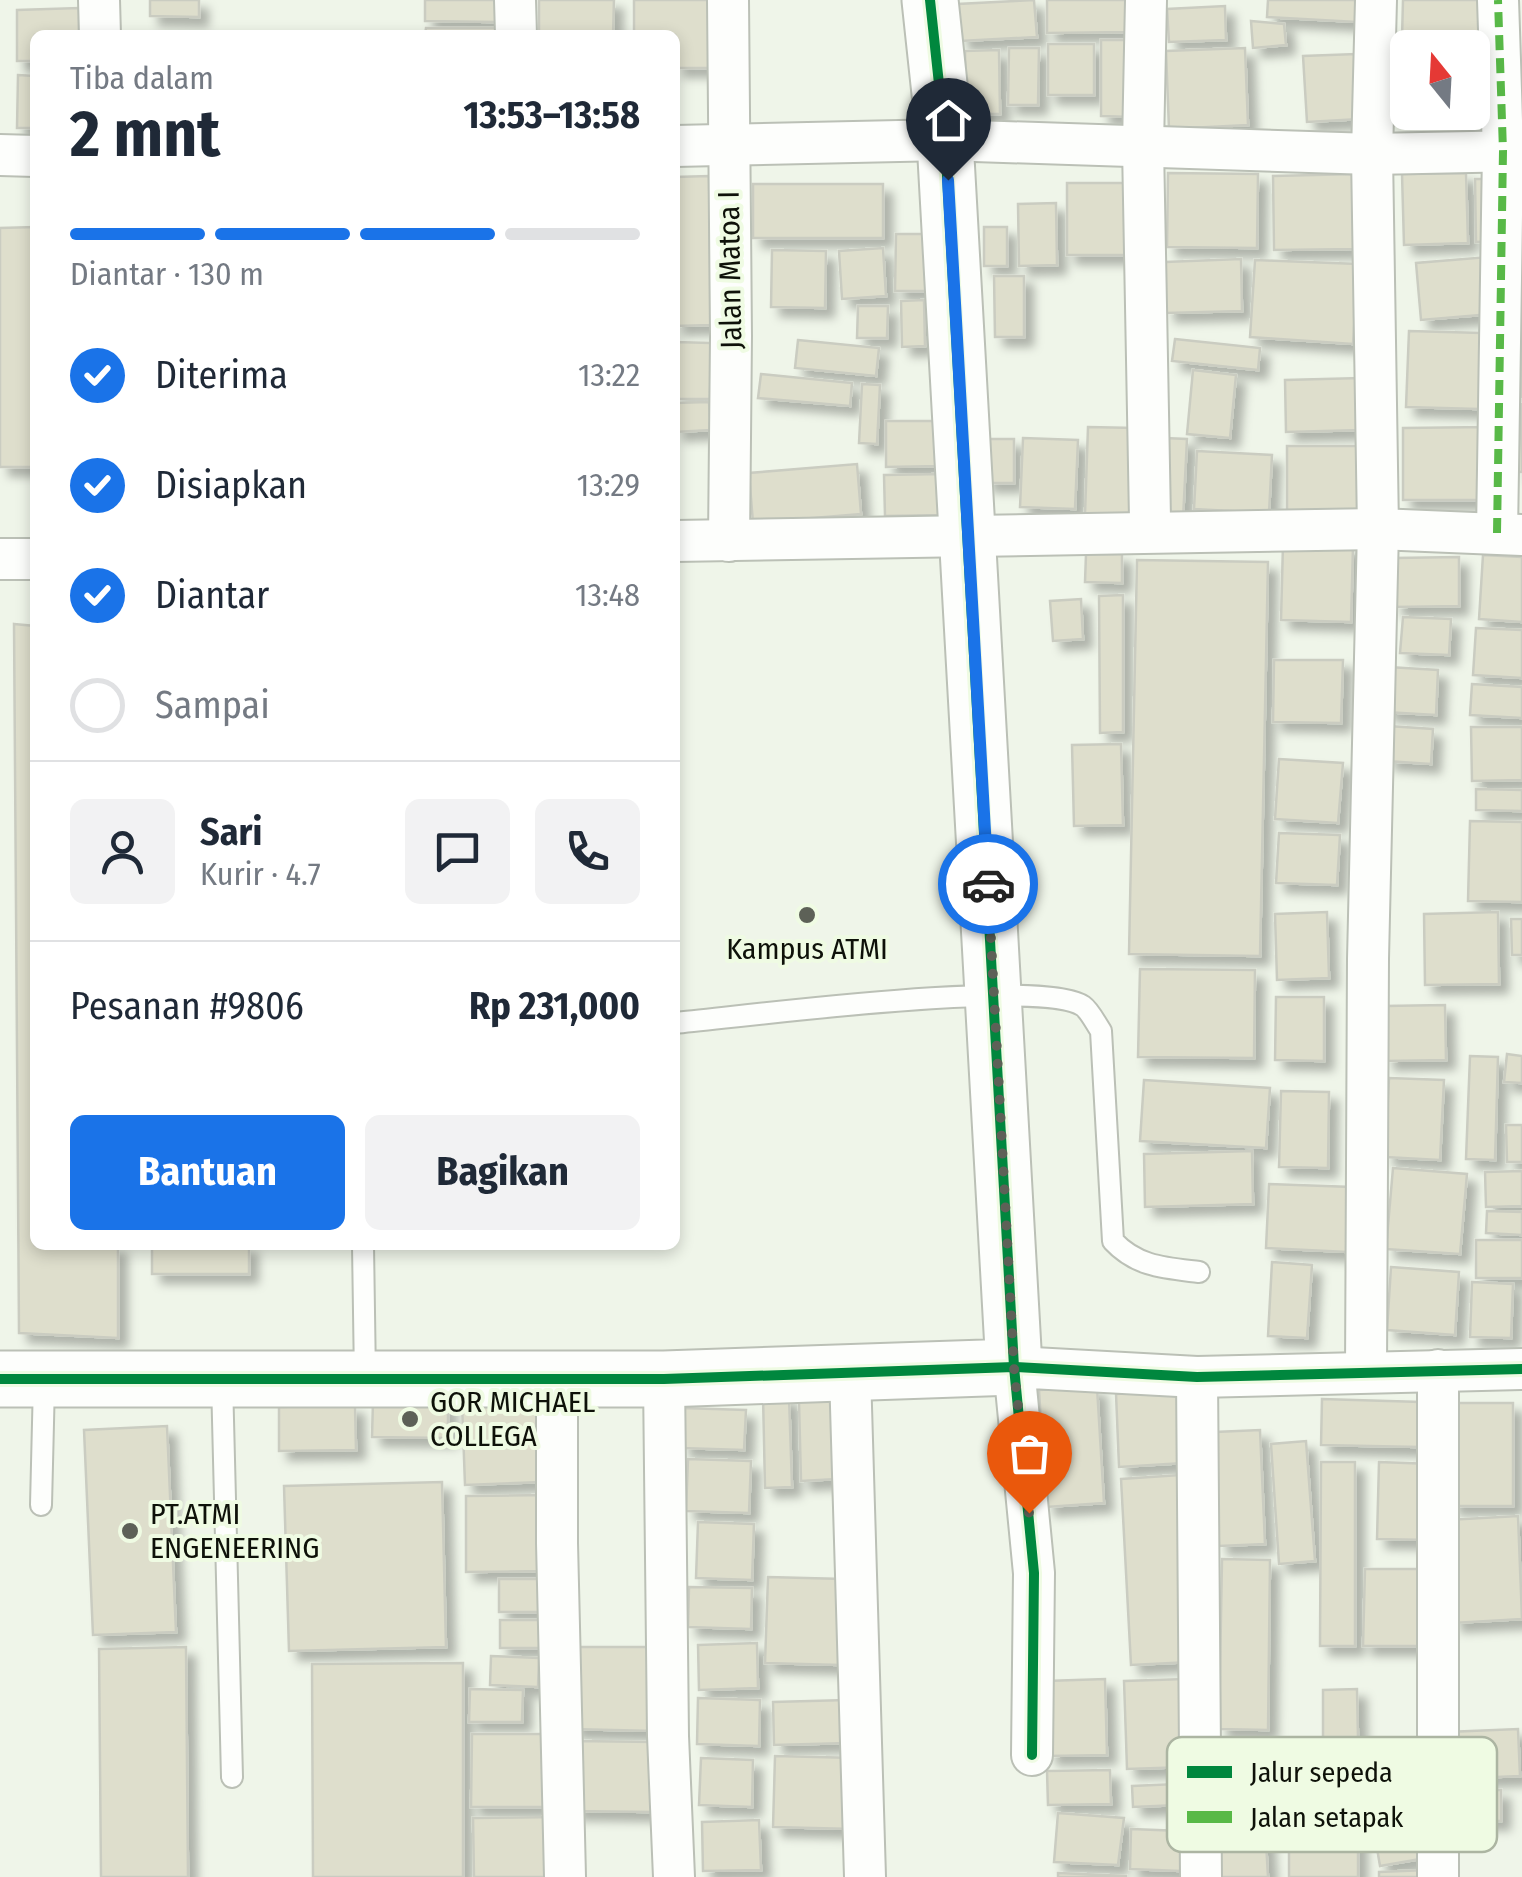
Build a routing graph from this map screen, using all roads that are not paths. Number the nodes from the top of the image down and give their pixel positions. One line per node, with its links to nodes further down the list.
1 (99, 0): 8 (street)
2 (515, 0): 9 (street)
3 (728, 0): 12 (street, Jalan Matoa I)
4 (930, 0): 10 (street)
5 (1146, 0): 13 (street)
6 (1376, 0): 15 (street)
7 (1498, 0): 14 (street)
8 (100, 30)
9 (516, 30)
10 (946, 140): 12 (street); 13 (street); 21 (street)
11 (680, 146): 12 (street)
12 (728, 146): 22 (street, Jalan Matoa I)
13 (1144, 146): 15 (street); 18 (street)
14 (1512, 151): 15 (street); 20 (street)
15 (1372, 154): 19 (street)
16 (0, 155): 17 (street)
17 (30, 156)
18 (1150, 519)
19 (1378, 529): 20 (street); 21 (street); 33 (street)
20 (1509, 534)
21 (968, 537): 22 (street); 26 (street)
22 (728, 541): 23 (street)
23 (680, 542)
24 (0, 559): 25 (street)
25 (30, 560)
26 (994, 995): 27 (lane); 29 (lane); 30 (street)
27 (680, 1023)
28 (364, 1250): 39 (lane)
29 (1199, 1272)
30 (1014, 1368): 34 (street); 35 (street); 44 (street)
31 (1522, 1369): 32 (street)
32 (1438, 1370): 33 (street); 43 (street)
33 (1366, 1372): 35 (street)
34 (850, 1373): 37 (street); 49 (street)
35 (1197, 1377): 42 (street)
36 (22, 1379): 38 (street); 41 (lane)
37 (664, 1379): 40 (street); 48 (street)
38 (222, 1380): 39 (street); 45 (lane)
39 (365, 1380): 40 (street)
40 (557, 1380): 47 (street)
41 (41, 1505)
42 (1200, 1737)
43 (1438, 1737)
44 (1032, 1755)
45 (232, 1777)
46 (1201, 1852): 50 (street)
47 (565, 1877)
48 (674, 1877)
49 (864, 1877)
50 (1201, 1877)

